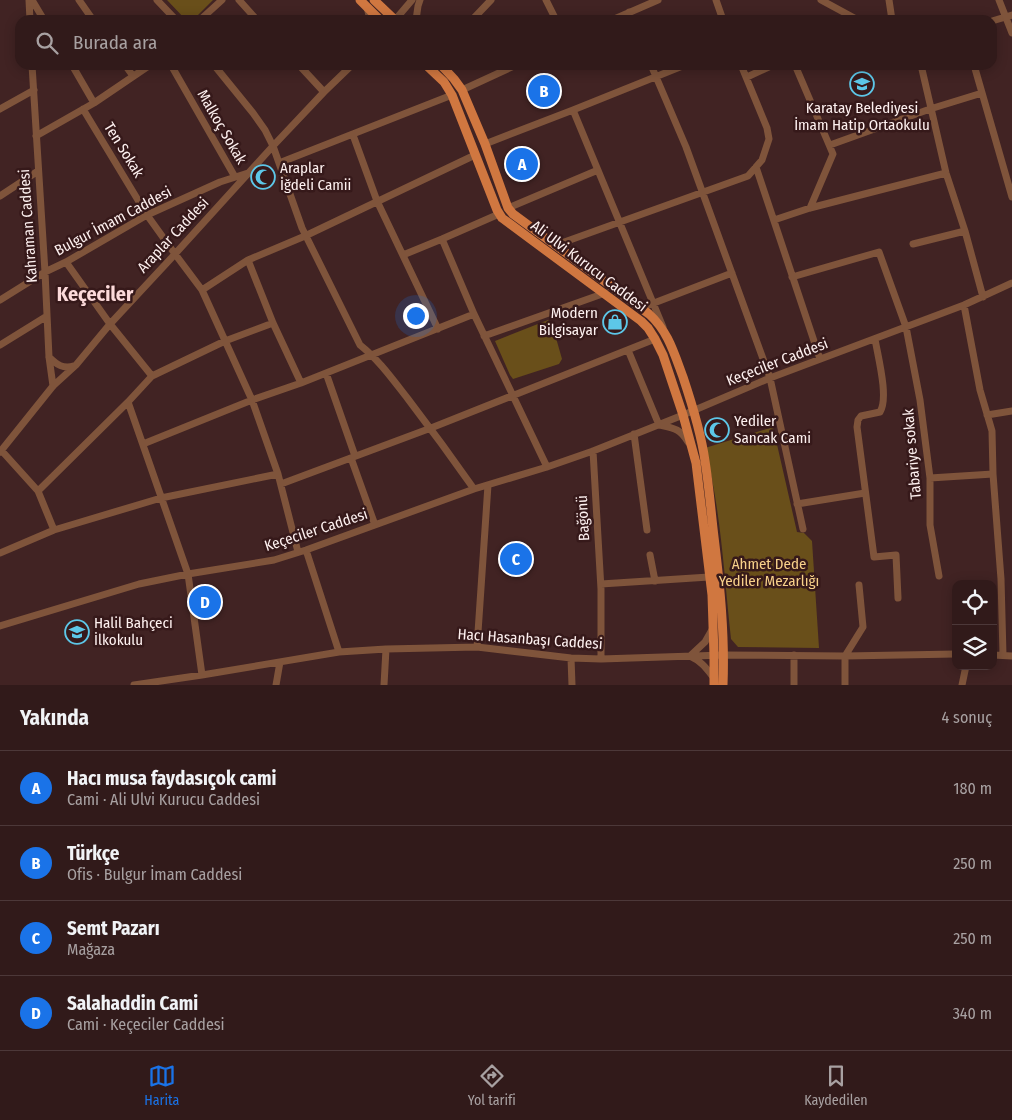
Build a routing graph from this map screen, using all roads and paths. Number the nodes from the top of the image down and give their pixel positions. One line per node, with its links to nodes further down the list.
1 (30, 0): 18 (street); 19 (street)
2 (79, 0): 20 (street)
3 (157, 0): 21 (street)
4 (222, 0): 22 (street)
5 (239, 0): 23 (street)
6 (374, 0): 26 (main road)
7 (412, 0): 27 (street)
8 (420, 0): 28 (street)
9 (491, 0): 29 (street)
10 (546, 0): 30 (street)
11 (658, 0): 17 (street)
12 (716, 0): 33 (street)
13 (821, 0): 34 (street)
14 (889, 0): 35 (street)
15 (998, 0): 36 (street)
16 (363, 3): 24 (street); 25 (main road)
17 (629, 12): 31 (street); 32 (street)
18 (30, 15)
19 (40, 15)
20 (90, 15)
21 (171, 15)
22 (206, 15)
23 (252, 15)
24 (368, 15)
25 (375, 15)
26 (390, 15)
27 (399, 15)
28 (417, 15)
29 (477, 15)
30 (554, 15)
31 (623, 15)
32 (630, 15)
33 (721, 15)
34 (849, 15)
35 (891, 15)
36 (1009, 16): 37 (street); 38 (street)
37 (997, 20)
38 (1012, 34)
39 (32, 70): 60 (street, Kahraman Caddesi)
40 (75, 70): 65 (street)
41 (129, 70): 57 (street)
42 (142, 70): 57 (street)
43 (174, 70): 82 (street, Malkoç Sokak)
44 (218, 70): 74 (street)
45 (303, 70): 62 (street)
46 (347, 70): 62 (street, Araplar Caddesi)
47 (431, 70): 64 (main road, Ali Ulvi Kurucu Caddesi)
48 (446, 70): 61 (main road, Ali Ulvi Kurucu Caddesi)
49 (505, 70): 61 (street)
50 (653, 70): 58 (street)
51 (673, 70): 58 (street)
52 (743, 70): 59 (street)
53 (762, 70): 59 (street)
54 (797, 70): 73 (street)
55 (922, 70): 68 (street)
56 (975, 70): 63 (street)
57 (133, 76): 65 (street)
58 (656, 77): 69 (street); 83 (street)
59 (746, 77): 77 (street)
60 (34, 90): 66 (street); 71 (street, Kahraman Caddesi)
61 (462, 90): 72 (main road, Ali Ulvi Kurucu Caddesi)
62 (324, 92): 74 (street, Araplar Caddesi)
63 (982, 93): 68 (street); 85 (street)
64 (452, 95): 70 (street); 75 (main road, Ali Ulvi Kurucu Caddesi)
65 (94, 102): 67 (street)
66 (0, 109)
67 (83, 109): 71 (street); 90 (street, Ten Sokak)
68 (930, 109): 73 (street); 81 (street)
69 (573, 110): 72 (street); 78 (street)
70 (353, 135): 76 (street); 86 (street)
71 (36, 136): 79 (street, Kahraman Caddesi)
72 (485, 144): 87 (main road, Ali Ulvi Kurucu Caddesi)
73 (830, 145): 88 (street)
74 (273, 146): 76 (street); 80 (street, Araplar Caddesi)
75 (474, 155): 86 (street); 89 (main road, Ali Ulvi Kurucu Caddesi)
76 (279, 164): 94 (street)
77 (756, 167): 83 (street); 91 (street)
78 (598, 170): 87 (street); 92 (street)
79 (38, 171): 84 (street); 102 (street, Kahraman Caddesi)
80 (250, 172): 82 (street, Bulgur İmam Caddesi); 98 (street, Araplar Caddesi)
81 (946, 173): 88 (street); 93 (street)
82 (235, 177): 90 (street, Bulgur İmam Caddesi)
83 (702, 192): 92 (street); 103 (street)
84 (0, 196)
85 (1012, 197)
86 (377, 201): 94 (street); 99 (street)
87 (508, 208): 97 (main road, Ali Ulvi Kurucu Caddesi)
88 (810, 208): 91 (street)
89 (499, 214): 95 (street); 107 (main road, Ali Ulvi Kurucu Caddesi)
90 (147, 215): 98 (street, Ten Sokak); 101 (street, Bulgur İmam Caddesi)
91 (774, 220): 104 (street)
92 (620, 222): 97 (street); 110 (street)
93 (965, 231): 96 (street); 108 (street)
94 (305, 236): 100 (street); 126 (street)
95 (442, 240): 99 (street); 113 (street)
96 (913, 244)
97 (556, 245): 112 (main road, Ali Ulvi Kurucu Caddesi)
98 (175, 254): 106 (street, Ten Sokak); 116 (street, Araplar Caddesi)
99 (403, 255): 118 (street)
100 (248, 260): 106 (street); 115 (street)
101 (66, 262): 102 (street, Bulgur İmam Caddesi); 116 (street)
102 (45, 272): 109 (street, Bulgur İmam Caddesi); 114 (street, Kahraman Caddesi)
103 (732, 273): 110 (street); 132 (street)
104 (792, 277): 117 (street, Tabariye sokak); 128 (street)
105 (1012, 283): 108 (street, Keçeciler Caddesi)
106 (202, 290): 123 (street, Ten Sokak)
107 (605, 293): 120 (street); 121 (main road, Ali Ulvi Kurucu Caddesi)
108 (983, 297): 111 (street, Keçeciler Caddesi)
109 (0, 300)
110 (653, 303): 112 (street); 119 (street)
111 (964, 305): 117 (street, Keçeciler Caddesi); 141 (street)
112 (641, 308): 119 (main road, Ali Ulvi Kurucu Caddesi)
113 (474, 314): 118 (street); 120 (street)
114 (47, 316): 124 (street); 127 (street, Kahraman Caddesi)
115 (273, 323): 123 (street); 133 (street)
116 (110, 324): 129 (street, Araplar Caddesi); 131 (street)
117 (905, 327): 122 (street, Keçeciler Caddesi); 153 (street, Tabariye sokak)
118 (438, 329): 126 (street)
119 (666, 335): 138 (main road, Ali Ulvi Kurucu Caddesi)
120 (484, 336): 135 (street)
121 (655, 339): 125 (street); 140 (main road, Ali Ulvi Kurucu Caddesi)
122 (875, 340): 128 (street, Keçeciler Caddesi); 158 (street)
123 (225, 341): 131 (street); 136 (street, Ten Sokak)
124 (0, 345)
125 (628, 350): 135 (street); 142 (street)
126 (372, 355): 130 (street); 143 (street)
127 (49, 357): 129 (street); 134 (street, Kahraman Caddesi)
128 (820, 359): 132 (street, Keçeciler Caddesi)
129 (76, 365): 134 (street, Araplar Caddesi)
130 (326, 373): 133 (street); 149 (street)
131 (152, 376): 137 (street)
132 (770, 378): 138 (street, Keçeciler Caddesi); 160 (street)
133 (301, 383): 136 (street)
134 (53, 386): 147 (street, Araplar Caddesi)
135 (512, 396): 143 (street); 150 (street)
136 (252, 400): 145 (street); 151 (street, Ten Sokak)
137 (128, 402): 145 (street); 157 (street)
138 (694, 410): 140 (street, Keçeciler Caddesi); 182 (main road, Ali Ulvi Kurucu Caddesi)
139 (1012, 411): 141 (street)
140 (683, 415): 142 (street, Keçeciler Caddesi); 146 (main road, Ali Ulvi Kurucu Caddesi)
141 (987, 415): 152 (street)
142 (658, 425): 144 (street, Keçeciler Caddesi); 146 (street)
143 (431, 428): 149 (street); 156 (street)
144 (634, 434): 148 (street, Keçeciler Caddesi); 164 (street)
145 (143, 444): 159 (street)
146 (692, 449): 170 (main road, Ali Ulvi Kurucu Caddesi)
147 (1, 451): 157 (street)
148 (593, 451): 150 (street, Keçeciler Caddesi); 172 (street, Bağönü)
149 (353, 457): 154 (street); 161 (street)
150 (547, 467): 155 (street, Keçeciler Caddesi)
151 (278, 474): 154 (street, Ten Sokak); 159 (street)
152 (993, 474): 153 (street); 185 (street)
153 (930, 478): 169 (street, Tabariye sokak)
154 (281, 484): 165 (street, Ten Sokak)
155 (488, 485): 156 (street, Keçeciler Caddesi); 177 (street)
156 (474, 489): 161 (street, Keçeciler Caddesi)
157 (38, 491): 163 (street)
158 (865, 493): 160 (street); 174 (street)
159 (161, 498): 163 (street); 168 (street)
160 (797, 504): 162 (street)
161 (375, 525): 165 (street, Keçeciler Caddesi)
162 (803, 529)
163 (54, 530): 166 (street)
164 (647, 530)
165 (302, 551): 168 (street, Keçeciler Caddesi); 179 (street, Ten Sokak)
166 (0, 553)
167 (650, 556): 171 (street)
168 (188, 574): 175 (street, Keçeciler Caddesi); 193 (street)
169 (939, 576)
170 (710, 578): 171 (street); 176 (main road, Ali Ulvi Kurucu Caddesi)
171 (655, 581): 172 (street)
172 (601, 584): 190 (street, Bağönü)
173 (859, 585): 187 (street)
174 (898, 598)
175 (0, 626)
176 (713, 627): 181 (main road, Ali Ulvi Kurucu Caddesi); 186 (street)
177 (477, 647): 178 (street, Hacı Hasanbaşı Caddesi); 189 (street, Hacı Hasanbaşı Caddesi)
178 (386, 649): 179 (street, Hacı Hasanbaşı Caddesi); 197 (street)
179 (339, 652): 191 (street, Hacı Hasanbaşı Caddesi)
180 (952, 654): 187 (street, Hacı Hasanbaşı Caddesi)
181 (714, 655): 182 (street, Hacı Hasanbaşı Caddesi); 186 (street, Hacı Hasanbaşı Caddesi); 194 (main road, Ali Ulvi Kurucu Caddesi)
182 (724, 655): 183 (street, Hacı Hasanbaşı Caddesi); 199 (main road, Ali Ulvi Kurucu Caddesi)
183 (794, 655): 187 (street, Hacı Hasanbaşı Caddesi); 200 (street)
184 (997, 655): 185 (street)
185 (1003, 655): 188 (street)
186 (690, 656): 190 (street, Hacı Hasanbaşı Caddesi); 194 (street)
187 (846, 656): 201 (street)
188 (1012, 656)
189 (571, 658): 190 (street, Hacı Hasanbaşı Caddesi); 198 (street)
190 (601, 659)
191 (280, 662): 193 (street, Hacı Hasanbaşı Caddesi); 196 (street)
192 (965, 670): 202 (street)
193 (202, 675): 195 (street, Hacı Hasanbaşı Caddesi)
194 (714, 681)
195 (134, 685)
196 (276, 685)
197 (384, 685)
198 (572, 685)
199 (723, 685)
200 (794, 685)
201 (845, 685)
202 (962, 685)

